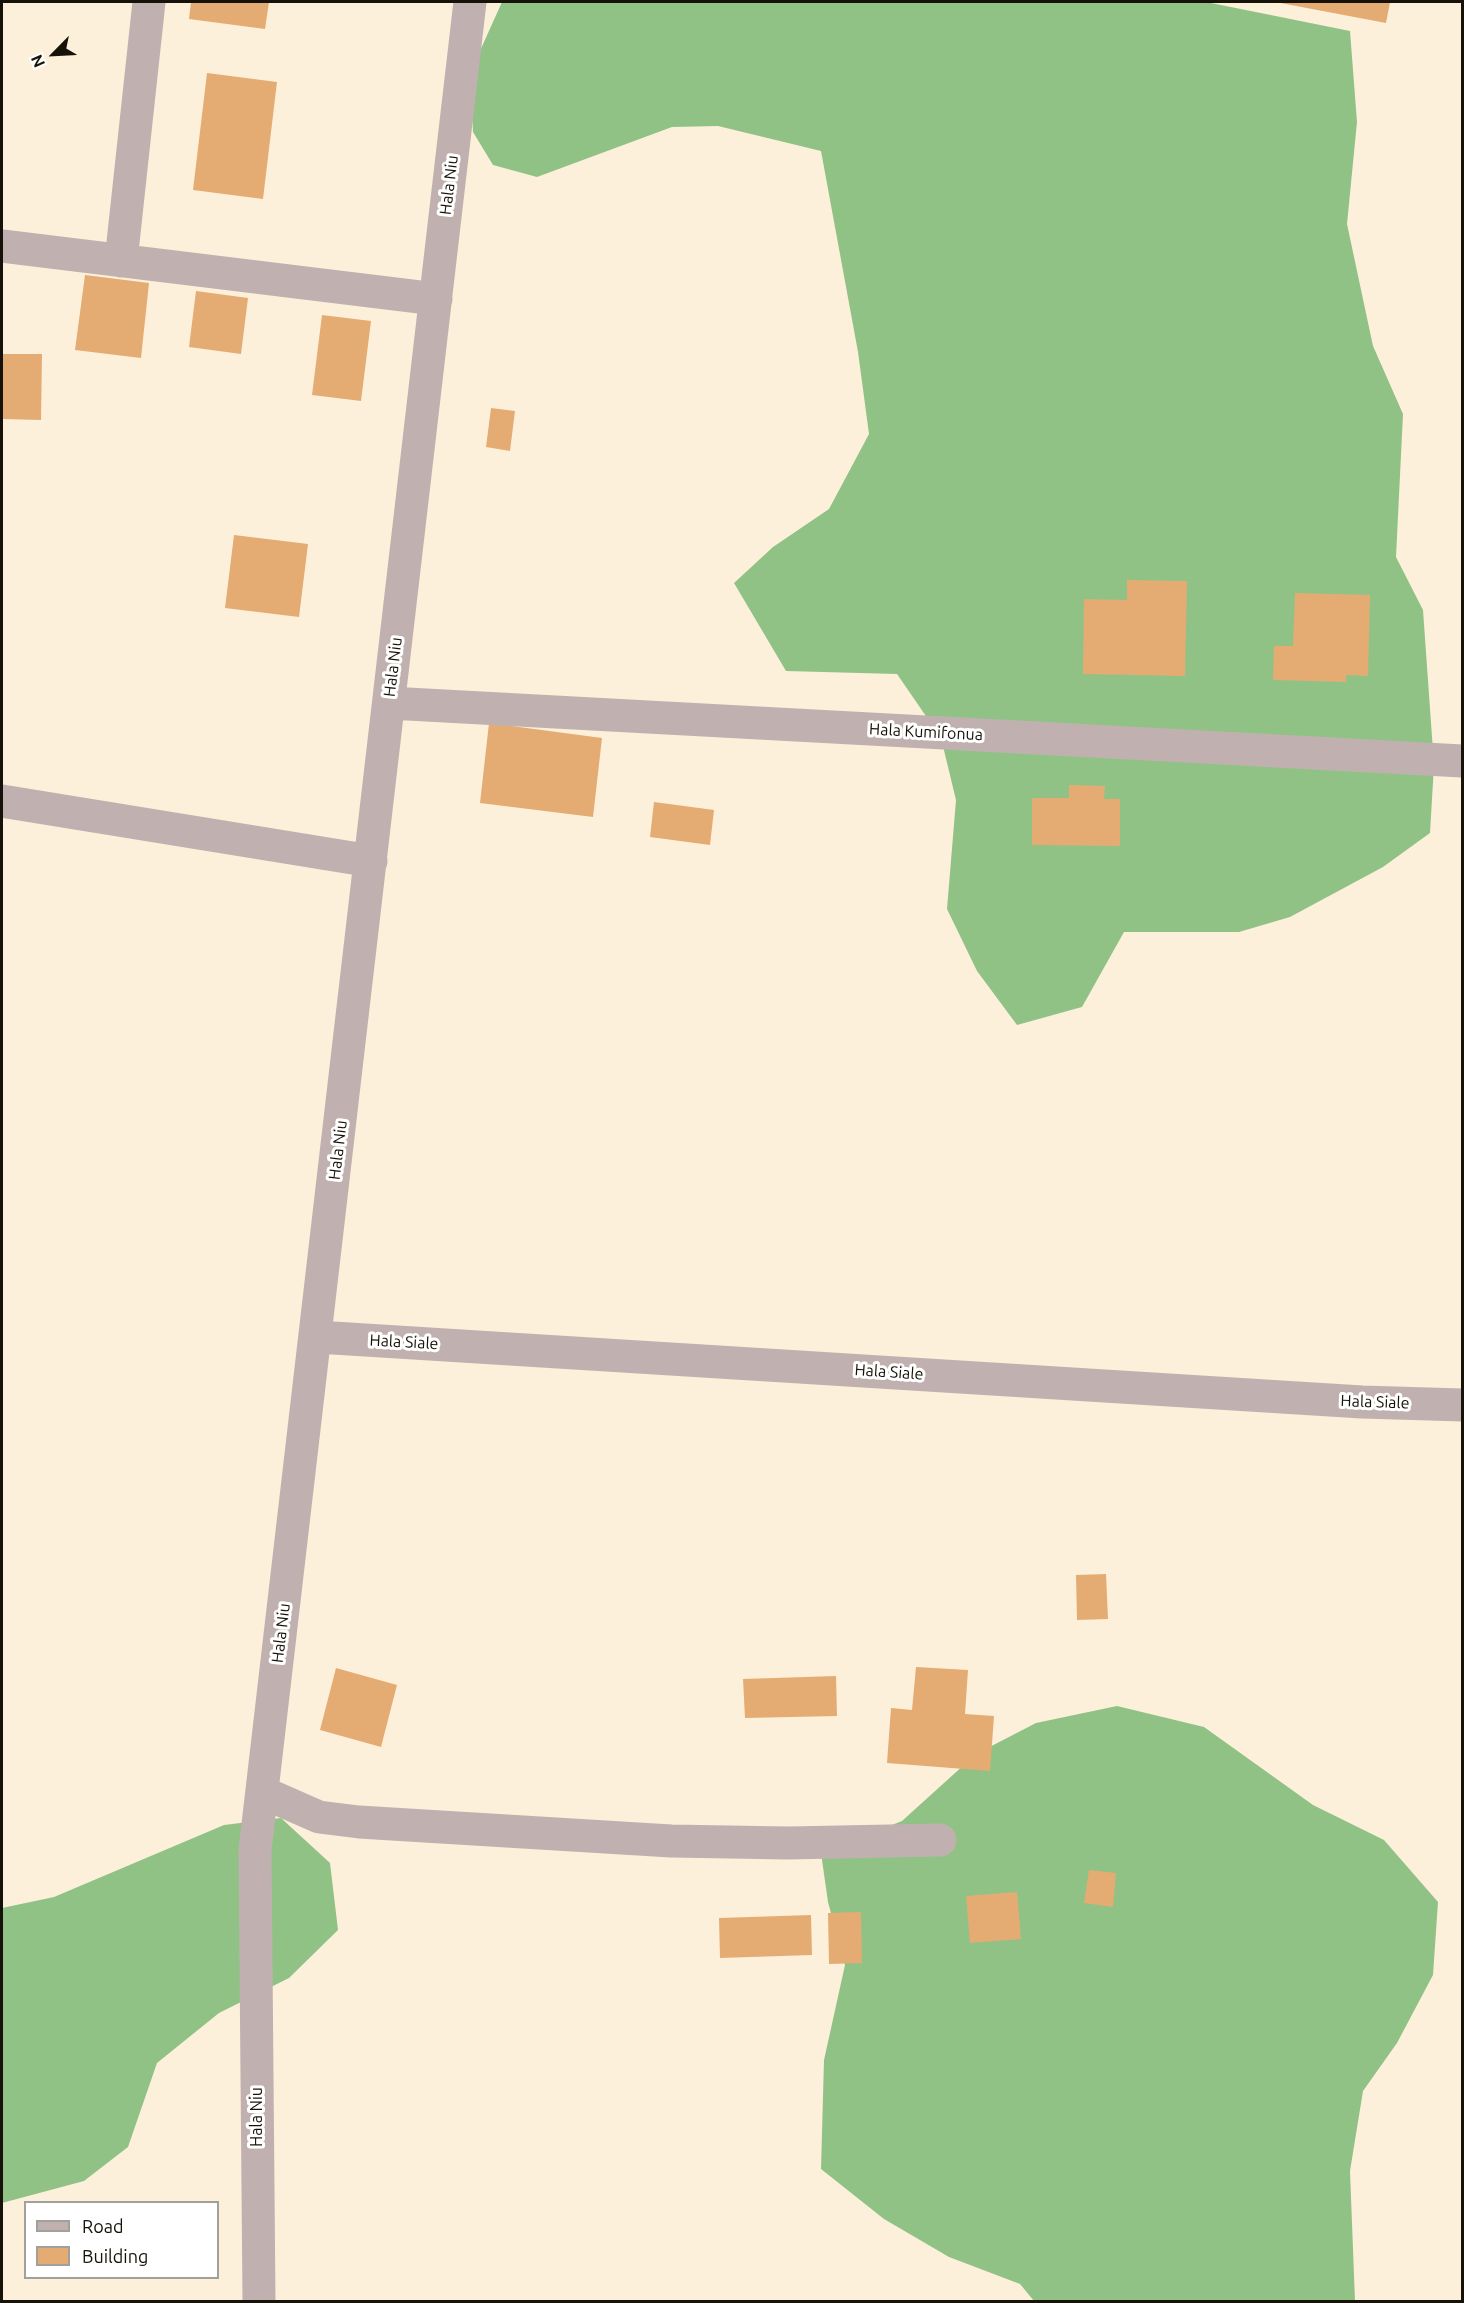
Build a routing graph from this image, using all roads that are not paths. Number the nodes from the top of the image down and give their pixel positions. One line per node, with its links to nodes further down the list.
1 (149, 2): 4 (street)
2 (470, 2): 5 (street, Hala Niu)
3 (2, 246): 4 (street)
4 (121, 261): 5 (street)
5 (436, 299): 6 (street, Hala Niu)
6 (389, 703): 7 (street, Hala Kumifonua); 9 (street, Hala Niu)
7 (1462, 761)
8 (2, 801): 9 (street)
9 (371, 861): 10 (street, Hala Niu)
10 (316, 1337): 11 (street, Hala Siale); 12 (street, Hala Niu)
11 (1462, 1405)
12 (262, 1792): 13 (street); 14 (street, Hala Niu)
13 (940, 1840)
14 (259, 2301)

